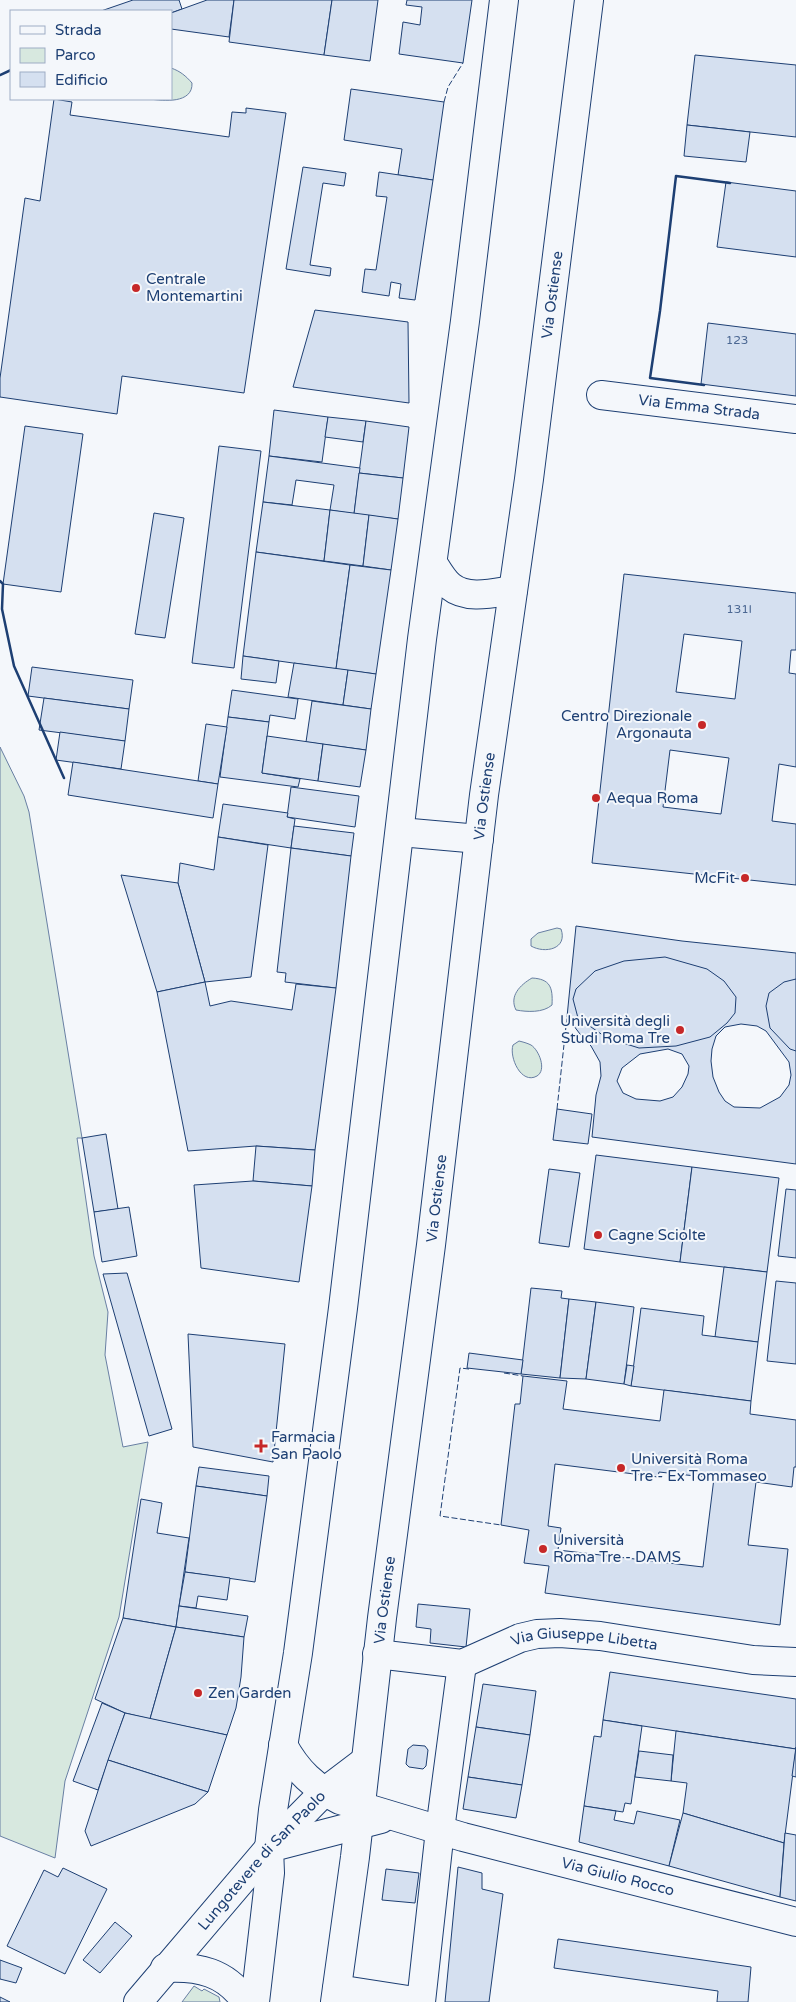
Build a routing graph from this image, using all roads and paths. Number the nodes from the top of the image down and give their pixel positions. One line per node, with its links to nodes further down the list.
1 (504, 0): 5 (main road)
2 (589, 0): 6 (main road, Via Ostiense)
3 (602, 395): 4 (main road, Via Emma Strada)
4 (796, 419)
5 (433, 563): 6 (main road); 7 (main road)
6 (513, 590): 8 (main road, Via Ostiense)
7 (400, 832): 8 (main road); 12 (main road)
8 (479, 839): 9 (main road, Via Ostiense)
9 (378, 1654): 11 (main road); 13 (main road, Via Ostiense)
10 (796, 1662): 11 (main road, Via Giuseppe Libetta)
11 (462, 1664): 16 (main road, Via Ostiense)
12 (283, 1745): 14 (main road); 17 (main road)
13 (365, 1760): 14 (main road, Lungotevere di San Paolo); 15 (main road, Via Ostiense)
14 (324, 1792): 15 (main road); 17 (main road, Lungotevere di San Paolo)
15 (359, 1816): 16 (main road); 17 (main road); 20 (main road, Via Ostiense)
16 (440, 1830): 18 (main road, Via Giulio Rocco); 24 (main road, Via Ostiense)
17 (270, 1848): 19 (main road, Lungotevere di San Paolo); 23 (main road)
18 (796, 1922)
19 (165, 1968): 21 (main road, Lungotevere di San Paolo); 22 (main road)
20 (336, 1995): 24 (main road, Via Ostiense)
21 (138, 2002)
22 (246, 2002)
23 (255, 2002)
24 (421, 2002)

